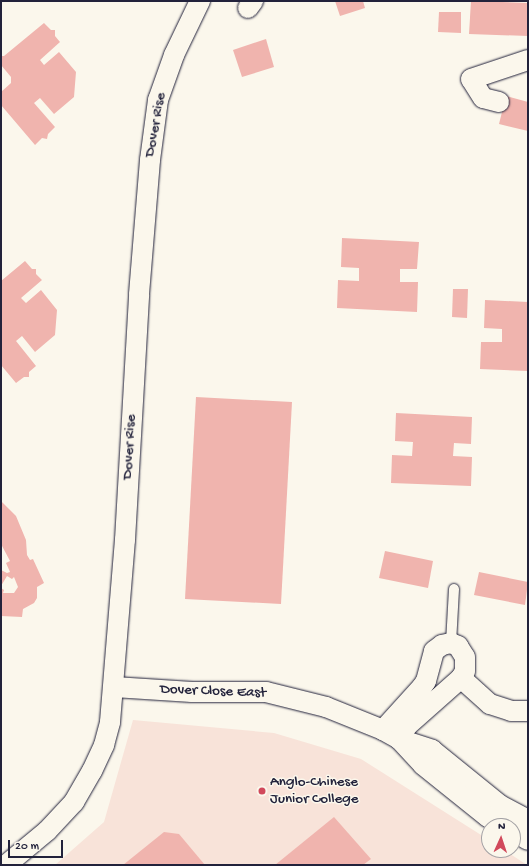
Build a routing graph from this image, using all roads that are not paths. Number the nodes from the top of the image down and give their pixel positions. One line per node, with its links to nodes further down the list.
1 (200, 1): 7 (street, Dover Rise)
2 (528, 60): 3 (street)
3 (499, 102)
4 (454, 589): 5 (lane)
5 (451, 643): 6 (street); 9 (street)
6 (461, 678): 8 (street); 9 (street)
7 (114, 687): 9 (street, Dover Close East); 12 (street, Dover Rise)
8 (528, 711)
9 (391, 735): 10 (street, Dover Close East); 11 (street, Dover Close East)
10 (490, 818)
11 (528, 820)
12 (6, 865)

